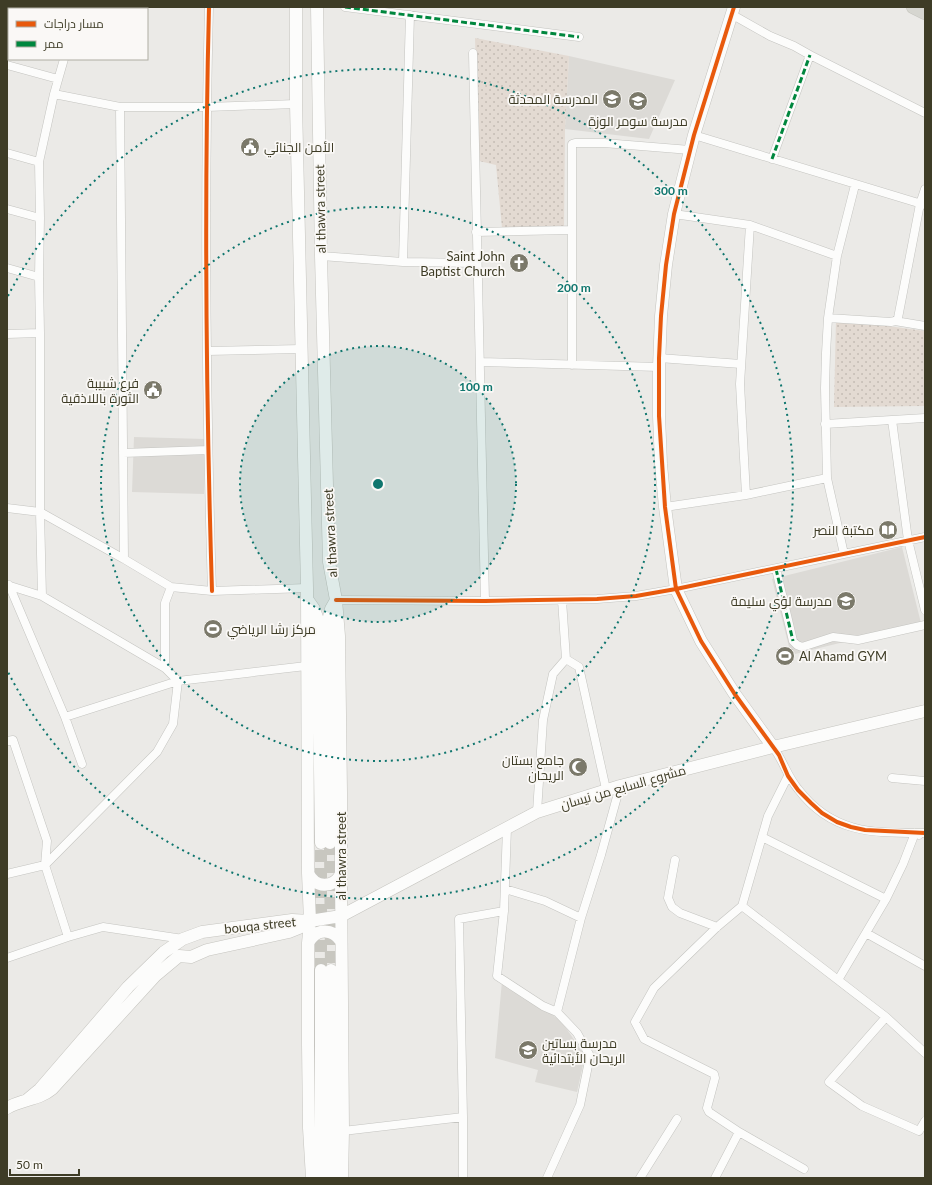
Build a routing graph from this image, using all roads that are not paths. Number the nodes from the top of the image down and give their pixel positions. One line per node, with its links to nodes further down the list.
1 (210, 7): 18 (street)
2 (296, 7): 16 (main road, al thawra street)
3 (317, 7): 34 (main road, al thawra street)
4 (345, 7): 8 (street)
5 (913, 7): 7 (main road)
6 (733, 11): 11 (street); 20 (main road)
7 (925, 13)
8 (410, 15): 9 (street); 36 (street)
9 (579, 37)
10 (473, 53): 33 (street)
11 (810, 55): 19 (street); 23 (street)
12 (64, 60): 14 (street)
13 (7, 65): 14 (street)
14 (58, 78): 15 (street)
15 (54, 94): 17 (street); 24 (street)
16 (296, 104): 18 (street); 45 (main road, al thawra street)
17 (120, 107): 18 (street); 55 (street)
18 (207, 107): 46 (street)
19 (925, 113)
20 (694, 135): 21 (main road); 23 (street)
21 (690, 150): 29 (main road); 32 (street)
22 (7, 153): 24 (street)
23 (772, 159): 25 (street)
24 (39, 162): 30 (street)
25 (855, 185): 27 (street); 35 (street)
26 (925, 189): 27 (street)
27 (923, 205): 41 (street)
28 (7, 209): 30 (street)
29 (674, 214): 31 (street); 48 (main road)
30 (40, 218): 39 (street)
31 (750, 225): 35 (street); 49 (street)
32 (571, 230): 33 (street); 50 (street)
33 (476, 232): 37 (street)
34 (321, 256): 36 (street); 72 (main road, al thawra street)
35 (837, 256): 40 (street)
36 (403, 262): 37 (street)
37 (476, 263): 47 (street)
38 (7, 268): 39 (street)
39 (39, 277): 43 (street)
40 (828, 318): 41 (street); 53 (street)
41 (895, 321): 42 (street)
42 (925, 326)
43 (40, 333): 44 (street); 60 (street)
44 (7, 334)
45 (301, 349): 46 (street); 70 (main road, al thawra street)
46 (207, 352): 54 (street)
47 (480, 362): 50 (street); 73 (street)
48 (659, 362): 49 (street); 50 (street); 58 (main road)
49 (742, 364): 57 (street)
50 (572, 365)
51 (925, 418): 52 (street)
52 (892, 420): 53 (street); 62 (street)
53 (826, 424): 56 (street)
54 (208, 450): 55 (street); 69 (street)
55 (123, 453): 64 (street)
56 (827, 478): 57 (street); 63 (street)
57 (746, 495): 58 (street)
58 (665, 507): 68 (main road)
59 (7, 508): 60 (street)
60 (40, 512): 64 (street); 71 (street)
61 (925, 536): 62 (street)
62 (908, 540): 63 (street); 75 (street)
63 (844, 554): 65 (street)
64 (124, 559): 67 (street)
65 (776, 569): 68 (street); 76 (street)
66 (8, 585): 71 (street); 82 (street)
67 (171, 587): 69 (street); 79 (street)
68 (676, 589): 74 (street); 84 (main road)
69 (212, 591): 70 (street)
70 (307, 594): 72 (main road); 78 (main road, al thawra street)
71 (42, 596): 79 (street)
72 (336, 600): 73 (street); 101 (main road, al thawra street)
73 (485, 600): 74 (street)
74 (562, 600): 77 (street)
75 (925, 610)
76 (925, 625)
77 (566, 659): 90 (street); 91 (street)
78 (306, 666): 80 (street); 99 (main road, al thawra street)
79 (165, 668): 80 (street)
80 (178, 681): 82 (street); 98 (street)
81 (925, 711): 84 (main road, مشروع السابع من نيسان)
82 (65, 717): 85 (street)
83 (7, 741): 98 (street)
84 (773, 747): 86 (street); 89 (main road, مشروع السابع من نيسان)
85 (82, 764)
86 (788, 776): 93 (street); 95 (street)
87 (892, 778): 88 (street)
88 (925, 781)
89 (620, 786): 90 (main road, مشروع السابع من نيسان); 107 (street)
90 (606, 789): 91 (main road, مشروع السابع من نيسان)
91 (537, 812): 92 (main road, مشروع السابع من نيسان)
92 (507, 828): 102 (street); 106 (main road, مشروع السابع من نيسان)
93 (915, 833): 94 (street); 96 (street); 103 (street)
94 (925, 833)
95 (762, 837): 103 (street); 104 (street)
96 (925, 838)
97 (675, 860): 109 (street)
98 (45, 865): 100 (street); 111 (street)
99 (308, 873): 101 (main road); 108 (main road, al thawra street)
100 (7, 874)
101 (341, 874): 106 (main road, al thawra street)
102 (505, 889): 105 (street); 107 (street)
103 (886, 899): 110 (street)
104 (742, 906): 109 (street); 117 (street)
105 (504, 911): 118 (street); 123 (street)
106 (341, 916): 108 (main road, مشروع السابع من نيسان); 113 (main road, al thawra street)
107 (581, 918): 118 (street)
108 (310, 921): 112 (main road, bouqa street); 114 (main road, al thawra street); 121 (main road, bouqa street)
109 (717, 927): 127 (street)
110 (866, 933): 116 (street); 117 (street)
111 (68, 937): 112 (street); 115 (street)
112 (183, 940): 121 (main road, bouqa street)
113 (342, 941): 114 (main road); 126 (main road, al thawra street)
114 (308, 943): 129 (main road, al thawra street)
115 (7, 958)
116 (925, 966)
117 (838, 980): 119 (street)
118 (557, 1012): 134 (street)
119 (886, 1017): 120 (street); 125 (street)
120 (924, 1051)
121 (28, 1099): 122 (main road, bouqa street)
122 (7, 1107)
123 (463, 1117): 126 (street); 133 (street)
124 (677, 1119): 135 (street)
125 (925, 1121)
126 (343, 1131): 132 (main road, al thawra street)
127 (739, 1132): 128 (street); 136 (street)
128 (804, 1168)
129 (312, 1178)
130 (321, 1178): 131 (main road)
131 (333, 1178)
132 (342, 1178)
133 (463, 1178)
134 (547, 1178)
135 (640, 1178)
136 (715, 1178)

